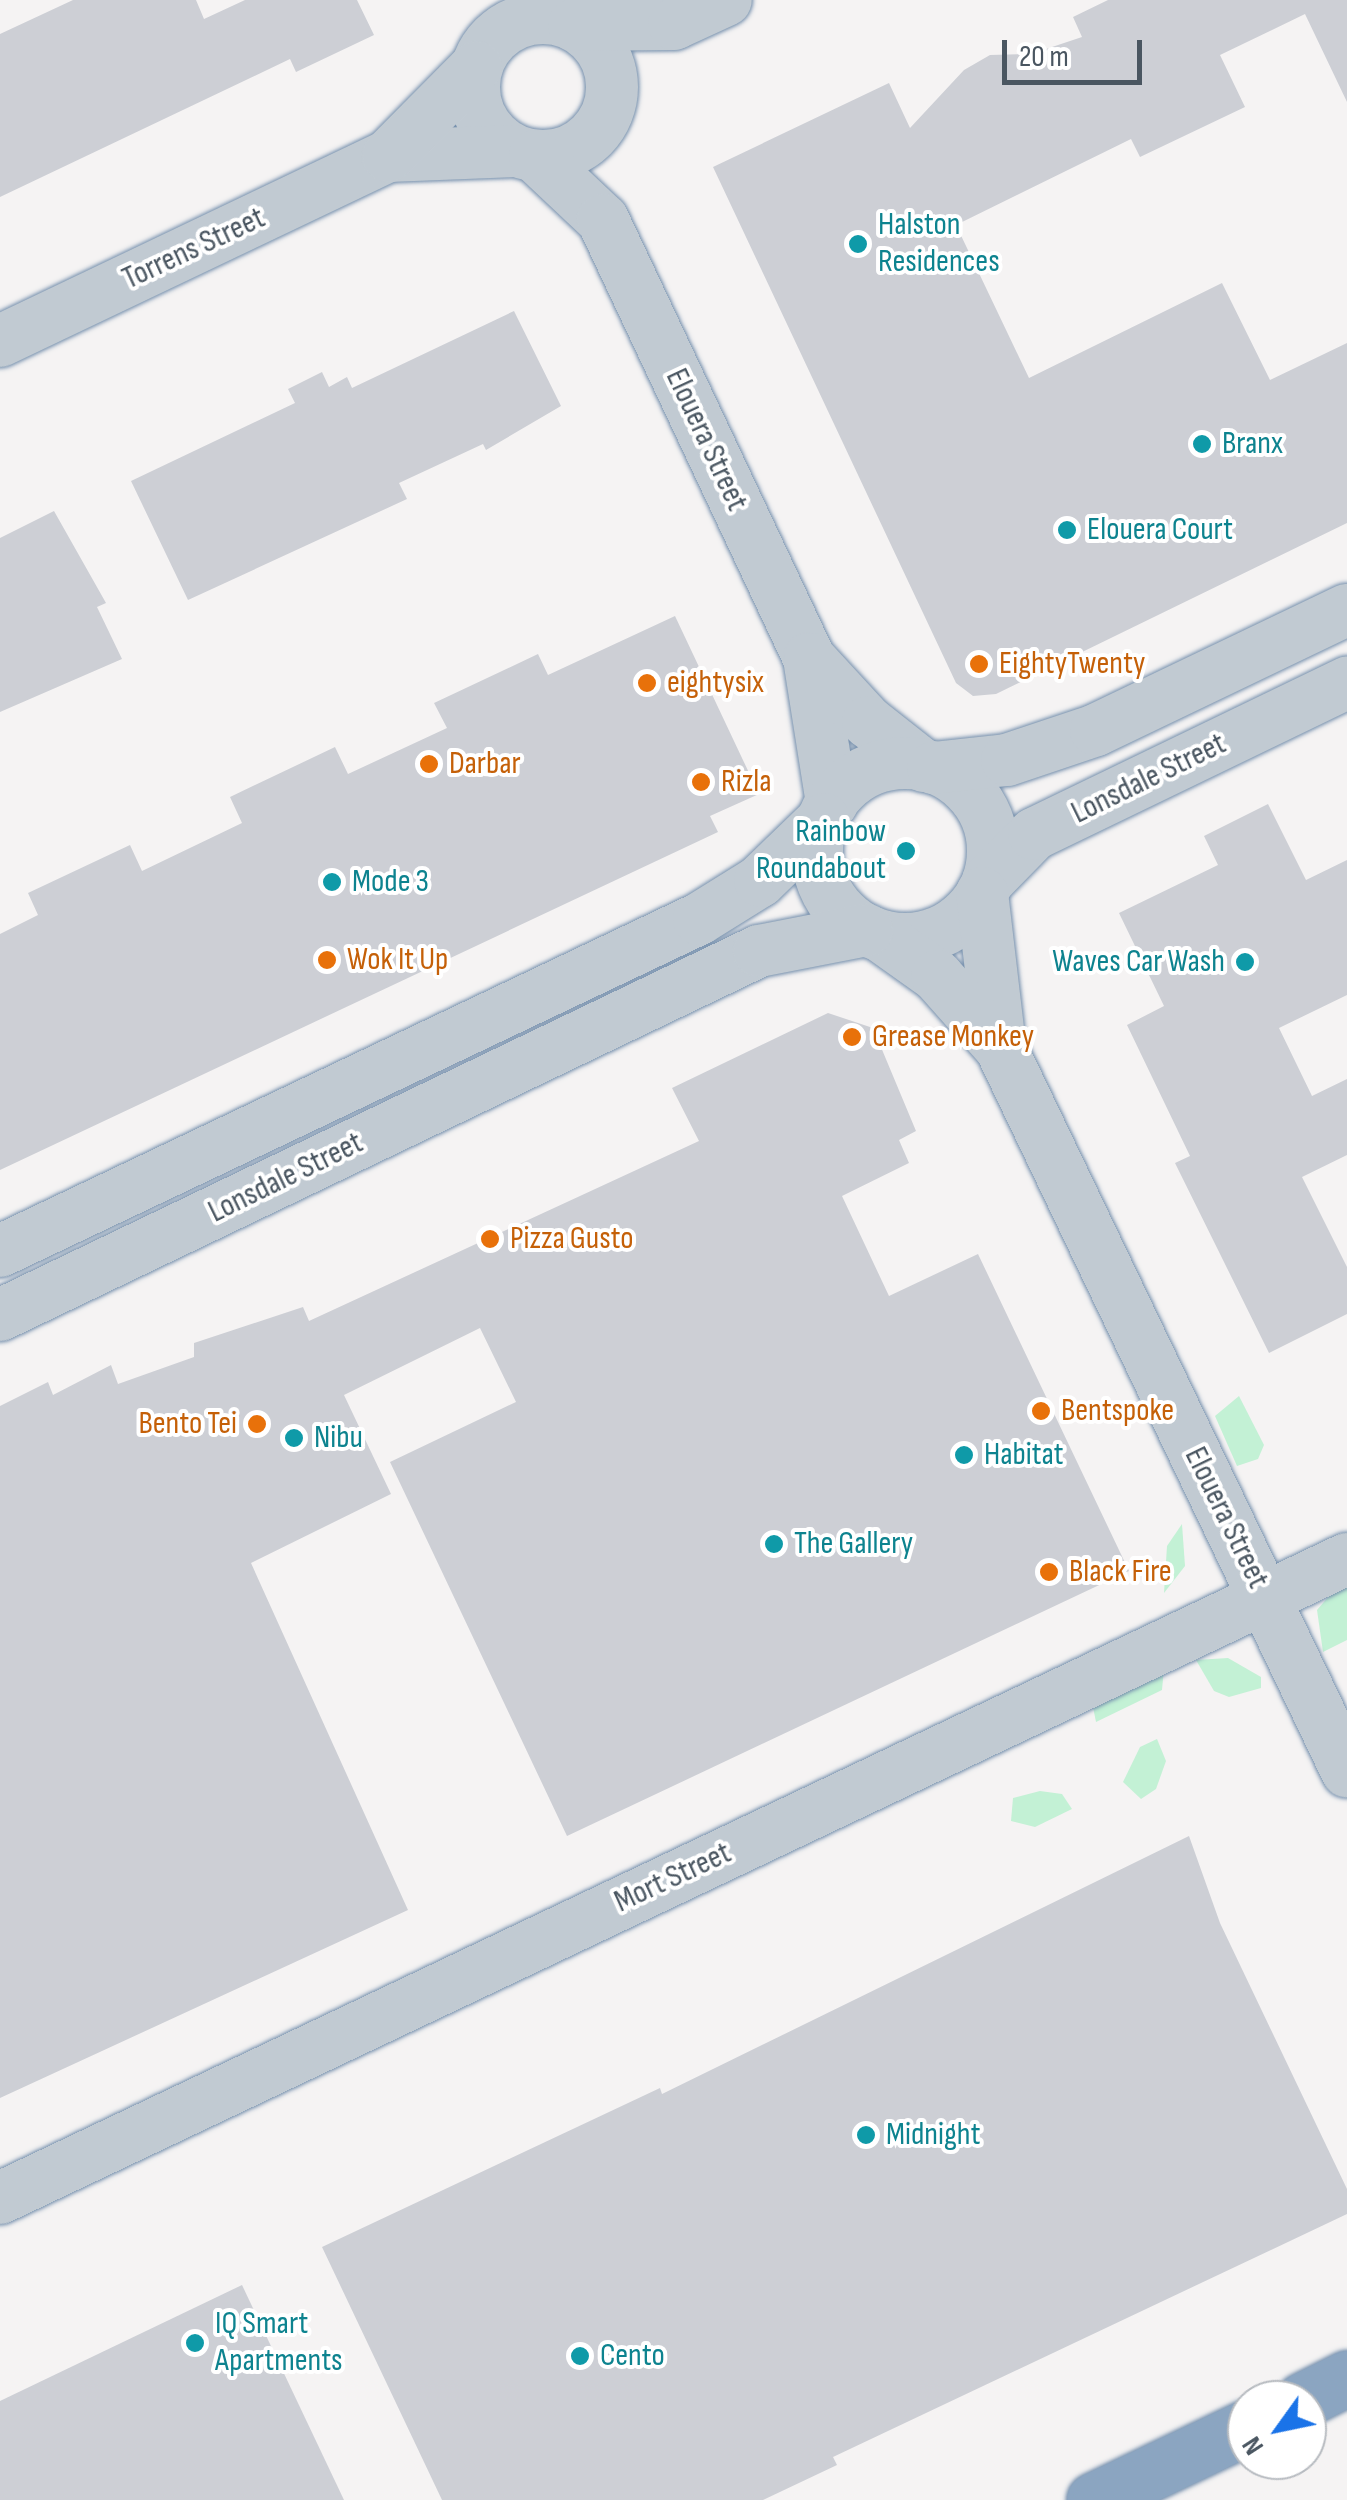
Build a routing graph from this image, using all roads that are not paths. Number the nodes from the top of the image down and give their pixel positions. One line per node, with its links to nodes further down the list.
1 (476, 0): 5 (street)
2 (726, 0): 4 (street)
3 (552, 14): 4 (street); 5 (street); 6 (street)
4 (674, 24): 6 (street)
5 (478, 64): 7 (street); 8 (street, Torrens Street)
6 (604, 118): 7 (street); 9 (street, Elouera Street)
7 (526, 154): 8 (street, Torrens Street); 9 (street, Elouera Street)
8 (388, 156): 10 (street, Torrens Street)
9 (604, 220): 13 (street, Elouera Street)
10 (0, 341)
11 (1347, 610): 12 (street, Lonsdale Street)
12 (1294, 635): 14 (street, Lonsdale Street); 15 (street, Lonsdale Street)
13 (809, 658): 15 (street, Elouera Street); 16 (street, Elouera Street)
14 (1335, 688): 17 (street, Lonsdale Street)
15 (929, 767): 16 (street); 17 (street)
16 (828, 811): 18 (street); 19 (street, Lonsdale Street)
17 (985, 887): 18 (street); 20 (street, Elouera Street)
18 (874, 933): 20 (street, Elouera Street); 21 (street, Lonsdale Street)
19 (460, 1032): 21 (street); 22 (street, Lonsdale Street)
20 (1000, 1048): 27 (street, Elouera Street)
21 (485, 1082): 24 (street, Lonsdale Street)
22 (62, 1221): 23 (street, Lonsdale Street); 24 (street)
23 (0, 1251)
24 (87, 1273): 25 (street, Lonsdale Street)
25 (0, 1315)
26 (1347, 1559): 27 (street, Mort Street)
27 (1264, 1597): 28 (street, Elouera Street); 29 (street, Mort Street)
28 (1347, 1771)
29 (0, 2198)
30 (1227, 2437): 31 (highway)
31 (1094, 2500)

